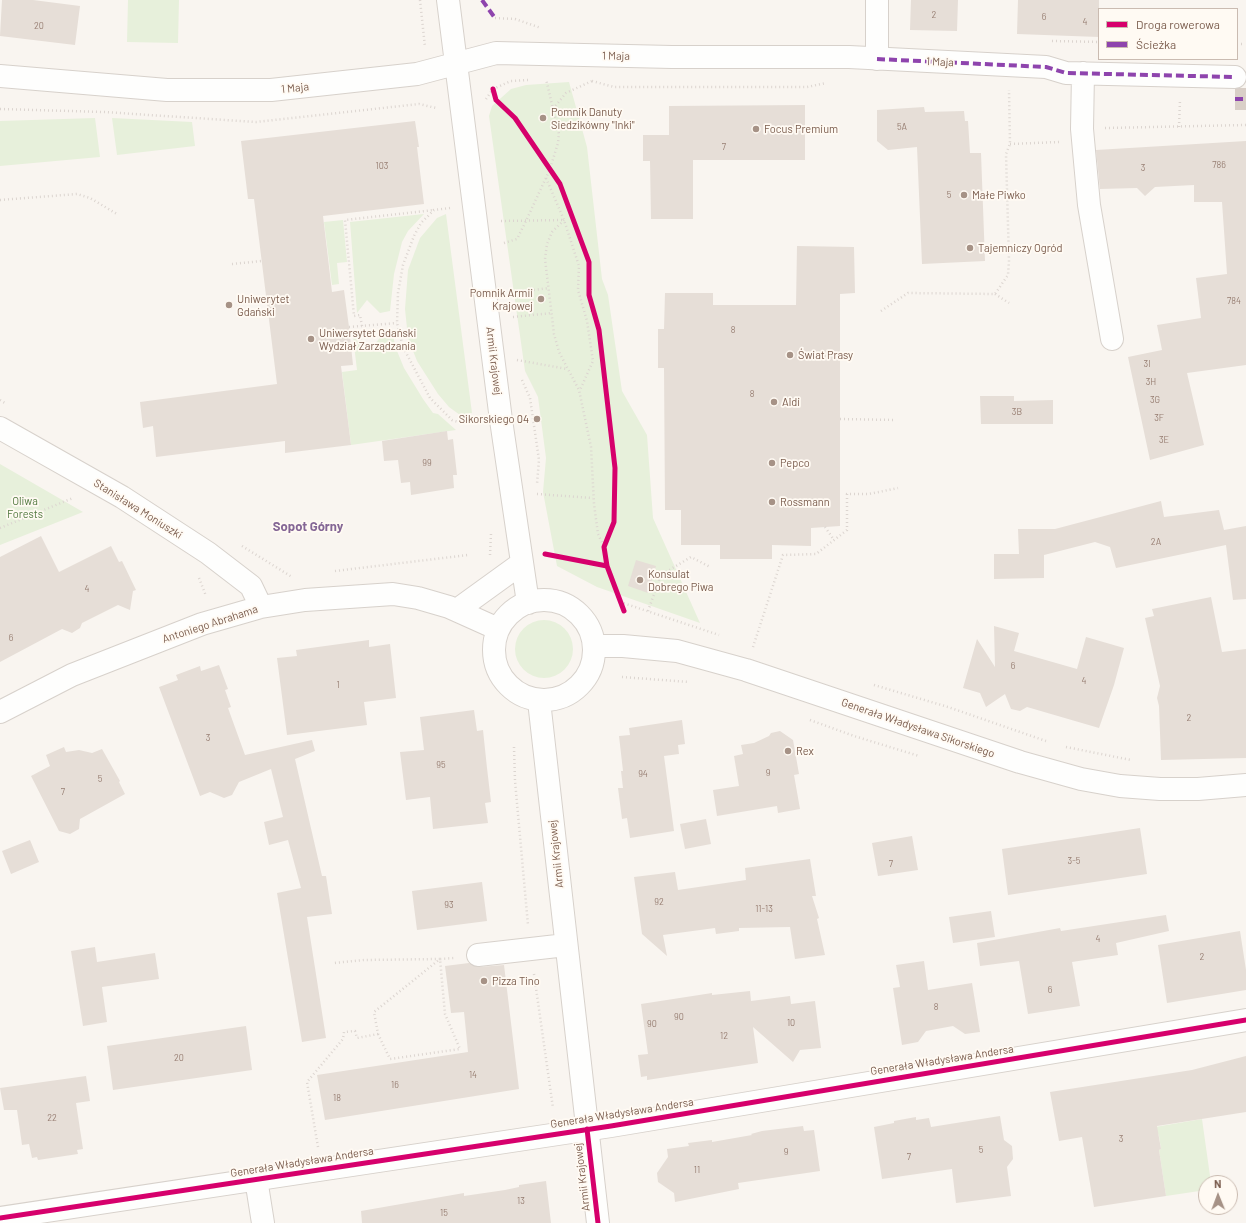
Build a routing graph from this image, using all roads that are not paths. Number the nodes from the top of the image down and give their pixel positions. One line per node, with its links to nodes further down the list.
1 (448, 0): 4 (street, Armii Krajowej)
2 (877, 0): 3 (street)
3 (877, 59): 4 (street, 1 Maja); 5 (street, 1 Maja)
4 (456, 64): 6 (street, 1 Maja); 10 (street, Armii Krajowej)
5 (1083, 74): 7 (street, 1 Maja); 8 (street)
6 (0, 76)
7 (1235, 77)
8 (1112, 339)
9 (0, 428): 12 (street, Stanisława Moniuszki)
10 (522, 563): 11 (street, Armii Krajowej); 13 (street)
11 (528, 603): 14 (street); 15 (street)
12 (262, 607): 13 (street, Antoniego Abrahama); 17 (street, Antoniego Abrahama)
13 (457, 610): 14 (street, Antoniego Abrahama)
14 (498, 629): 16 (street)
15 (594, 646): 16 (street); 18 (street, Generała Władysława Sikorskiego)
16 (539, 701): 19 (street, Armii Krajowej)
17 (0, 712)
18 (1246, 785)
19 (566, 945): 20 (street); 22 (street, Armii Krajowej)
20 (478, 955)
21 (1246, 1020): 22 (street, Generała Władysława Andersa)
22 (587, 1129): 23 (street, Generała Władysława Andersa); 26 (street, Armii Krajowej)
23 (256, 1179): 24 (street, Generała Władysława Andersa); 25 (street)
24 (11, 1219)
25 (263, 1223)
26 (598, 1223)

